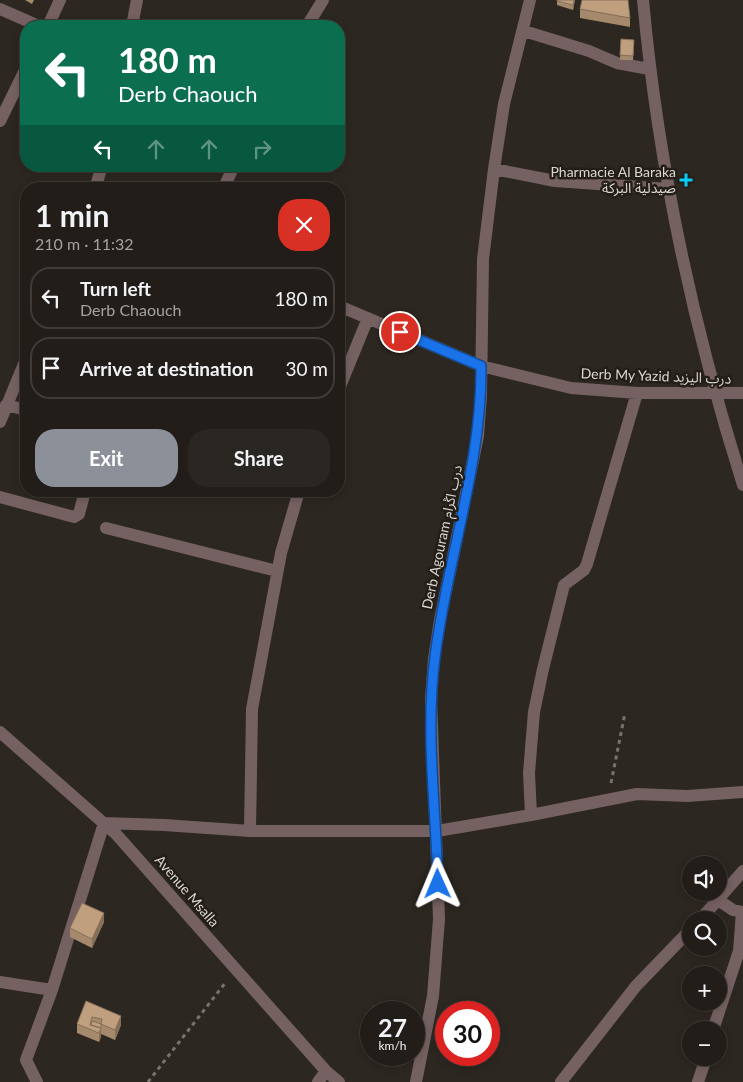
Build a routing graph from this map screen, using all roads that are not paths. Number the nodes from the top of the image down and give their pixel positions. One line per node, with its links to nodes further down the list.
1 (60, 0): 8 (street)
2 (137, 0): 9 (street)
3 (323, 0): 10 (street)
4 (530, 0): 11 (street, Derb Agouram درب اڭرام)
5 (643, 0): 12 (street)
6 (0, 9): 7 (street)
7 (25, 20)
8 (51, 20)
9 (133, 20)
10 (311, 20)
11 (524, 31): 12 (street); 15 (street, Derb Agouram درب اڭرام)
12 (649, 69): 16 (street)
13 (20, 80): 14 (street)
14 (0, 120)
15 (494, 169): 16 (street); 19 (street, Derb Agouram درب اڭرام)
16 (668, 189): 24 (street)
17 (345, 308): 18 (street, Derb My Yazid درب اليزيد)
18 (368, 318): 19 (street, Derb My Yazid درب اليزيد); 21 (street)
19 (481, 366): 22 (street, Derb My Yazid درب اليزيد); 39 (street, Derb Agouram درب اڭرام)
20 (20, 373): 25 (street)
21 (345, 375)
22 (637, 393): 24 (street, Derb My Yazid درب اليزيد); 36 (street)
23 (743, 393): 24 (street, Derb My Yazid درب اليزيد)
24 (714, 394): 28 (street)
25 (6, 405): 26 (street); 27 (street)
26 (20, 408)
27 (0, 422)
28 (743, 485)
29 (0, 497): 30 (street)
30 (84, 497)
31 (297, 497): 33 (street)
32 (106, 528): 33 (street)
33 (278, 571): 38 (street)
34 (0, 732): 37 (street, Avenue Msalla)
35 (743, 792): 36 (street)
36 (531, 815): 39 (street)
37 (104, 823): 38 (street); 48 (street); 51 (street, Avenue Msalla)
38 (250, 831): 39 (street)
39 (437, 831): 55 (street, Derb Agouram درب اڭرام)
40 (743, 871): 41 (street)
41 (727, 890)
42 (717, 901): 44 (street)
43 (720, 901): 45 (street)
44 (708, 911)
45 (743, 912): 49 (street)
46 (682, 938): 56 (street)
47 (0, 982): 48 (street)
48 (52, 990): 52 (street)
49 (716, 1021)
50 (703, 1066): 57 (street)
51 (326, 1070): 53 (street); 54 (street, Avenue Msalla)
52 (37, 1082)
53 (318, 1082)
54 (339, 1082)
55 (416, 1082)
56 (561, 1082)
57 (698, 1082)

